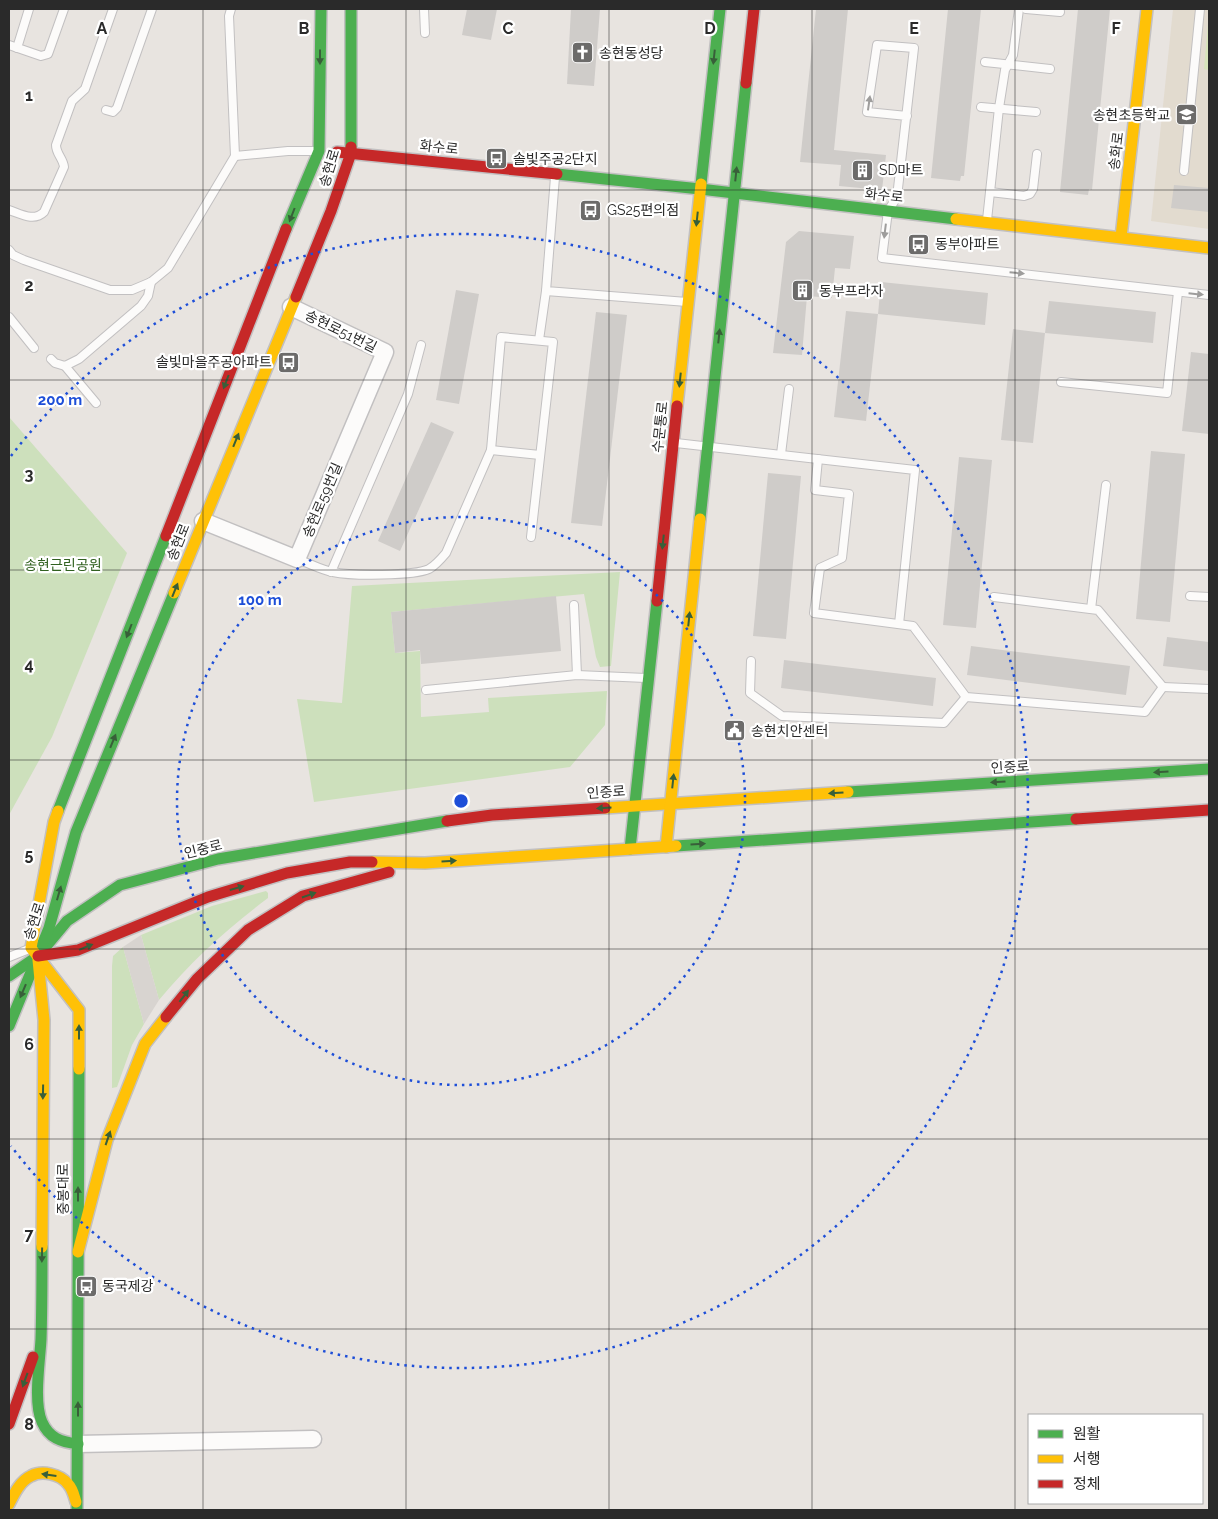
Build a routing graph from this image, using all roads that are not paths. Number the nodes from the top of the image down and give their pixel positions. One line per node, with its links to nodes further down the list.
1 (29, 9): 18 (lane)
2 (64, 9): 18 (lane)
3 (113, 9): 36 (lane)
4 (152, 9): 24 (lane)
5 (231, 9): 30 (lane)
6 (320, 9): 27 (street, 송현로, one-way to 27)
7 (350, 9): 28 (street, 송현로)
8 (424, 9): 16 (lane)
9 (720, 9): 33 (street, 수문통로, one-way to 33)
10 (754, 9): 35 (street, one-way to 10)
11 (1019, 9): 20 (lane)
12 (1026, 9): 15 (lane)
13 (1147, 9): 39 (street, 송화로)
14 (1200, 9): 31 (lane)
15 (1060, 12)
16 (425, 33)
17 (9, 45): 18 (lane)
18 (17, 48)
19 (985, 62): 20 (lane)
20 (1008, 64): 21 (lane); 23 (lane)
21 (1050, 69)
22 (981, 107): 23 (lane)
23 (999, 108): 25 (lane); 34 (lane)
24 (106, 110)
25 (1036, 112)
26 (907, 116): 26 (lane, one-way to 26); 37 (lane)
27 (318, 151): 28 (street, 화수로); 30 (lane); 89 (street, 송현로, one-way to 89)
28 (351, 154): 32 (street, 화수로); 47 (street, 송현로)
29 (1037, 154): 34 (lane)
30 (236, 156): 42 (lane)
31 (1184, 171)
32 (556, 175): 33 (street, 화수로); 43 (lane)
33 (700, 190): 35 (street, 화수로); 46 (street, 수문통로, one-way to 46)
34 (990, 192): 38 (lane)
35 (734, 193): 37 (street, 화수로); 59 (street, one-way to 35)
36 (9, 210)
37 (888, 211): 38 (street, 화수로); 44 (lane, one-way to 44)
38 (987, 222): 39 (street, 화수로)
39 (1121, 237): 40 (street, 화수로)
40 (1209, 248)
41 (10, 254): 42 (lane)
42 (151, 282): 53 (lane)
43 (546, 291): 46 (lane); 49 (lane)
44 (1178, 292): 45 (lane, one-way to 45); 54 (lane)
45 (1209, 295)
46 (688, 302): 58 (street, 수문통로, one-way to 58)
47 (291, 307): 57 (street, 송현로51번길); 65 (street, 송현로, one-way to 47)
48 (9, 317): 51 (lane)
49 (540, 340): 60 (lane); 62 (lane)
50 (421, 345): 68 (lane)
51 (34, 348)
52 (51, 359): 53 (lane)
53 (65, 366): 56 (lane)
54 (1061, 382)
55 (789, 389): 61 (lane)
56 (96, 403)
57 (347, 441): 67 (street, 송현로59번길)
58 (673, 443): 59 (lane); 77 (street, 수문통로, one-way to 77)
59 (707, 446): 61 (lane); 83 (street, one-way to 59)
60 (491, 450): 62 (lane); 68 (lane)
61 (780, 454): 63 (lane)
62 (540, 455): 66 (lane)
63 (818, 459): 74 (lane); 74 (lane)
64 (1106, 485): 73 (lane)
65 (203, 521): 67 (street); 89 (street, 송현로, one-way to 65)
66 (531, 537)
67 (298, 558): 68 (lane)
68 (331, 572)
69 (1190, 596): 71 (lane)
70 (994, 597): 73 (lane)
71 (1209, 597)
72 (574, 605): 76 (lane)
73 (1091, 609): 78 (lane)
74 (899, 624): 81 (lane)
75 (751, 662): 81 (lane)
76 (577, 676): 77 (lane); 80 (lane)
77 (648, 678): 84 (street, 수문통로)
78 (1163, 686): 79 (lane); 81 (lane)
79 (1209, 689)
80 (426, 690)
81 (966, 697)
82 (1209, 769): 83 (street, 인중로, one-way to 83)
83 (670, 803): 84 (street, 인중로); 86 (street)
84 (635, 806): 87 (street, 수문통로); 89 (street, 인중로, one-way to 89)
85 (1209, 810): 86 (street, 인중로, one-way to 85)
86 (666, 847): 87 (street, 인중로)
87 (630, 849): 88 (street, 인중로, one-way to 87)
88 (424, 863): 89 (street, 인중로, one-way to 88); 93 (street, one-way to 88)
89 (35, 952): 90 (lane); 91 (street, 인중로); 92 (street, one-way to 92); 93 (street, 중봉대로, one-way to 89); 94 (street, one-way to 94)
90 (9, 958)
91 (9, 976)
92 (9, 1026)
93 (78, 1252): 97 (street, 중봉대로, one-way to 93)
94 (41, 1337): 95 (street, one-way to 95); 97 (street)
95 (9, 1424)
96 (313, 1439): 97 (street)
97 (78, 1444): 99 (street, 중봉대로)
98 (9, 1504): 99 (street, one-way to 98)
99 (77, 1509)

